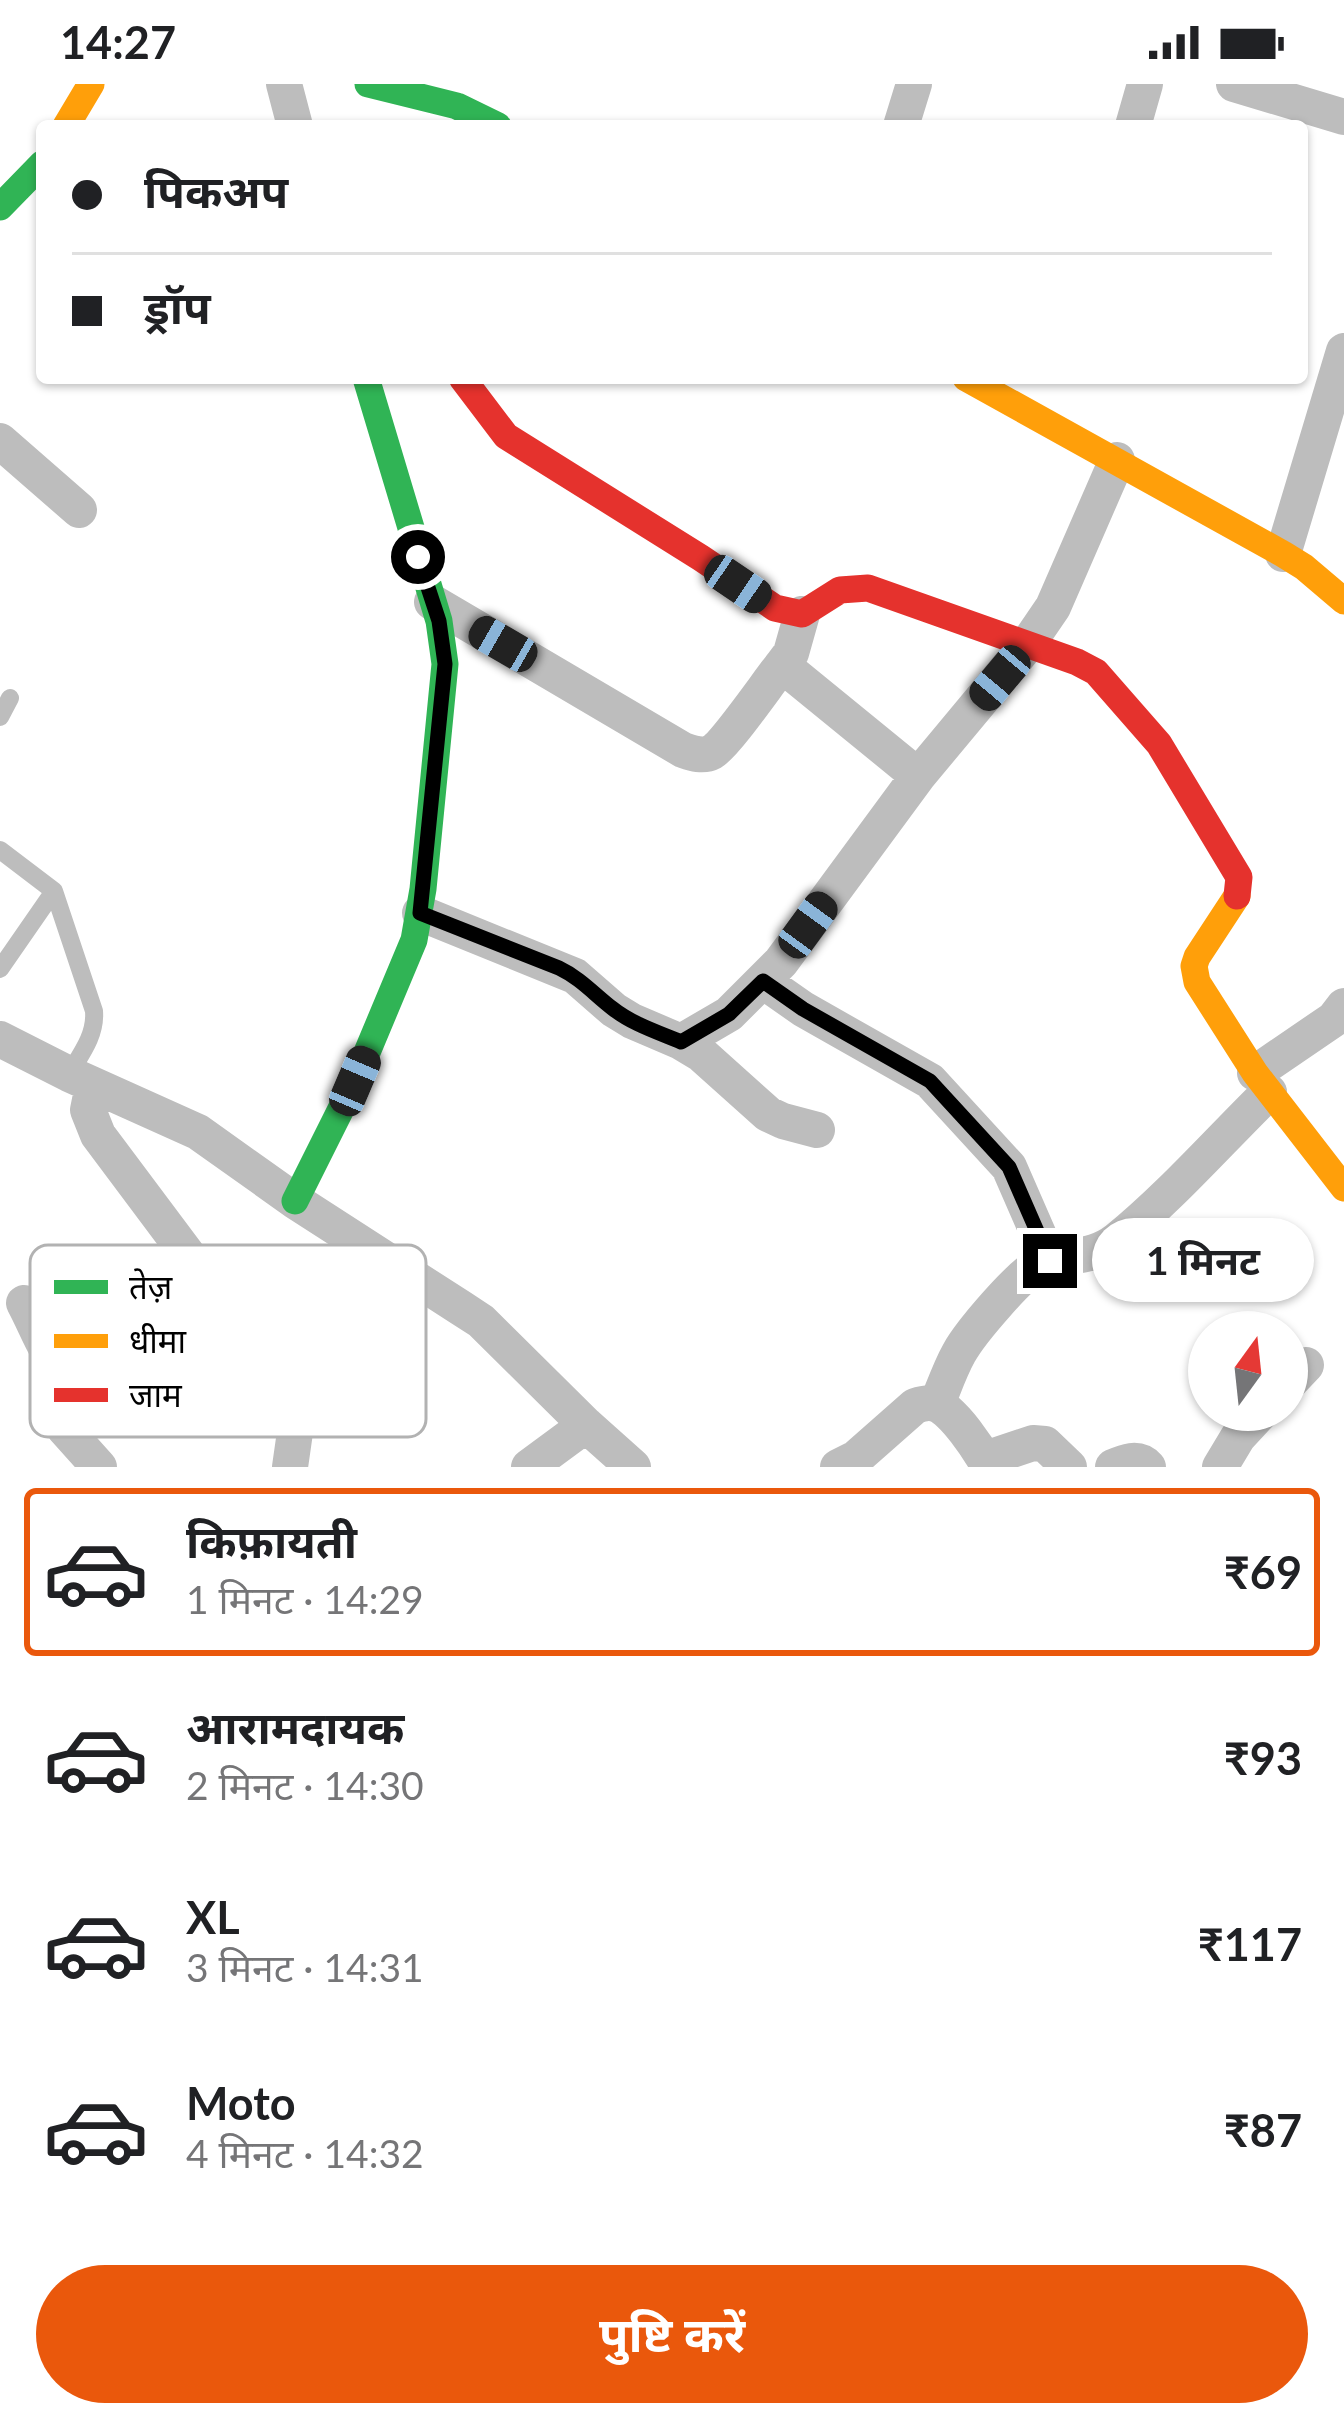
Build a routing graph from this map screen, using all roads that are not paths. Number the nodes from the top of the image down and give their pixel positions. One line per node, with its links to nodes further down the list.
1 (91, 84): 8 (street)
2 (284, 84): 9 (street)
3 (368, 84): 10 (street)
4 (914, 84): 11 (street)
5 (1145, 84): 12 (street)
6 (1234, 84): 7 (street)
7 (1344, 117)
8 (69, 120)
9 (293, 120)
10 (486, 120)
11 (904, 120)
12 (1135, 120)
13 (36, 170): 14 (street)
14 (0, 207)
15 (1342, 362): 23 (street)
16 (367, 384): 25 (street)
17 (467, 384): 26 (street)
18 (989, 384): 19 (street)
19 (1019, 392): 21 (street)
20 (0, 441): 22 (street)
21 (1117, 460): 23 (street); 27 (street)
22 (79, 511)
23 (1282, 554): 24 (street)
24 (1344, 601)
25 (432, 602): 28 (street); 34 (street)
26 (802, 614): 27 (street); 28 (street)
27 (1027, 645): 31 (street); 41 (street)
28 (782, 665): 31 (street)
29 (10, 698): 30 (lane)
30 (0, 717)
31 (918, 776): 36 (street)
32 (0, 850): 33 (lane)
33 (54, 891): 35 (lane); 40 (lane)
34 (420, 913): 39 (street); 44 (street)
35 (0, 969)
36 (763, 981): 39 (street); 47 (street)
37 (1344, 1006): 41 (street)
38 (0, 1039): 40 (street)
39 (681, 1042): 42 (street)
40 (81, 1080): 44 (street); 45 (street)
41 (1262, 1083): 43 (street); 47 (street)
42 (817, 1130)
43 (1344, 1188)
44 (295, 1201): 46 (street)
45 (182, 1245)
46 (363, 1245)
47 (1050, 1261): 51 (street)
48 (426, 1286): 52 (street)
49 (24, 1303): 50 (street)
50 (30, 1314)
51 (937, 1404): 56 (street); 61 (street)
52 (586, 1425): 59 (street); 60 (street)
53 (1244, 1431): 65 (street)
54 (72, 1437): 57 (street)
55 (294, 1437): 58 (street)
56 (987, 1463): 62 (street)
57 (99, 1467)
58 (290, 1467)
59 (529, 1467)
60 (633, 1467)
61 (838, 1467)
62 (1069, 1467)
63 (1113, 1467): 64 (street)
64 (1148, 1467)
65 (1220, 1467)

